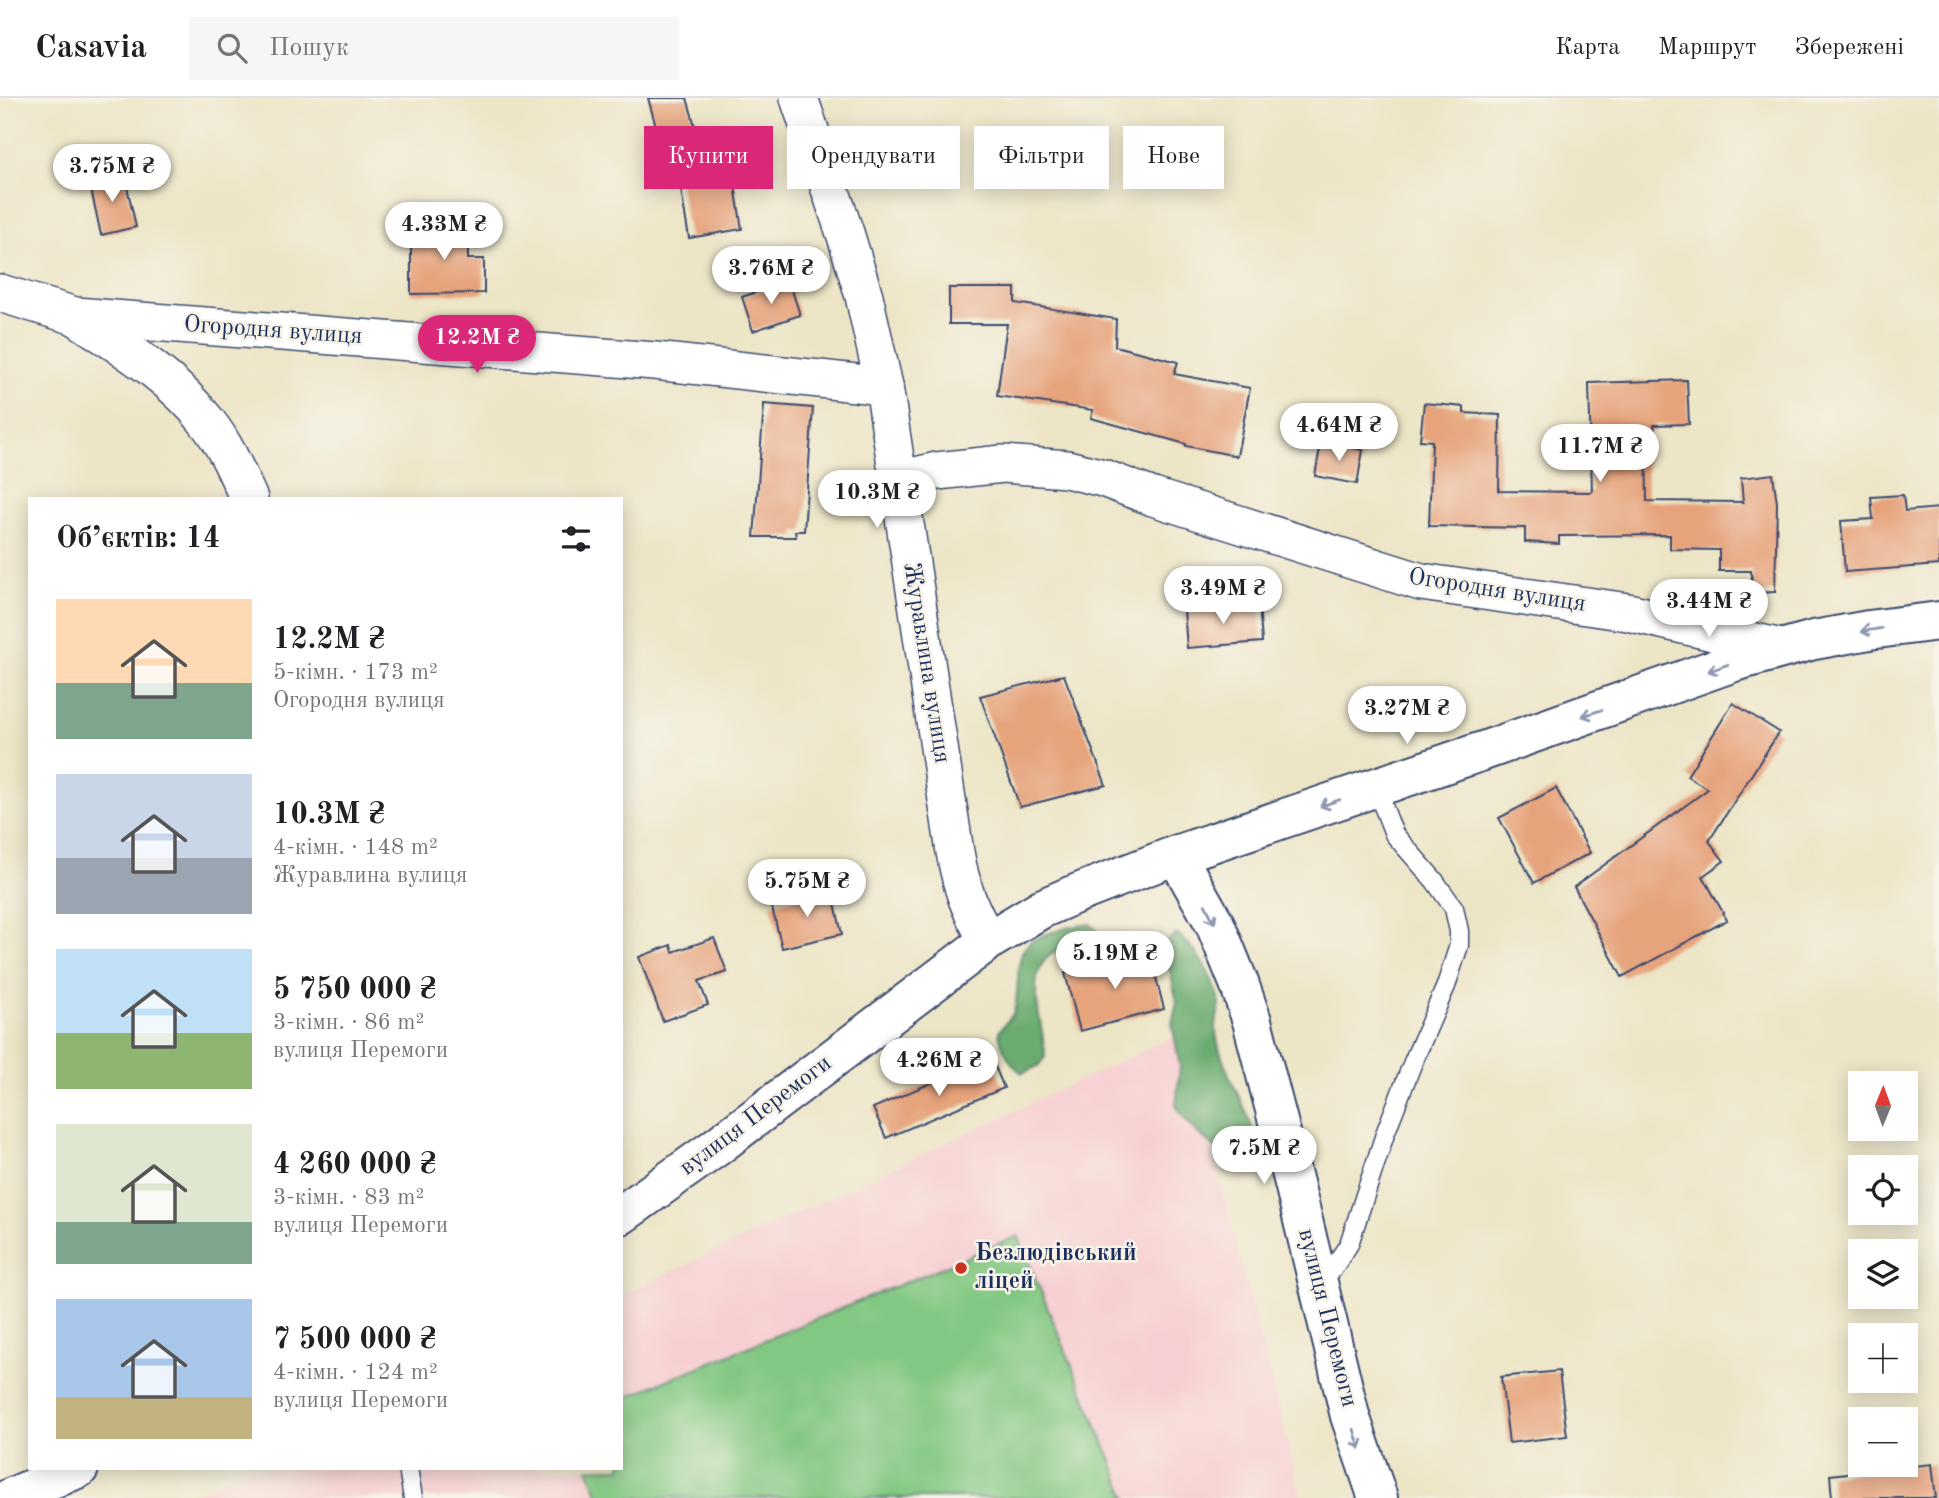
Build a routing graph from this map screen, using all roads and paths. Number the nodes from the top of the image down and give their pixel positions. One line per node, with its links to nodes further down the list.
1 (799, 98): 4 (street, Журавлина вулиця)
2 (0, 293): 3 (street, Огородня вулиця)
3 (75, 316): 4 (street, Огородня вулиця); 6 (street)
4 (884, 386): 5 (street, Журавлина вулиця)
5 (898, 480): 8 (street, Огородня вулиця); 11 (street, Журавлина вулиця)
6 (248, 497)
7 (1939, 621): 8 (street, Огородня вулиця, one-way to 8)
8 (1781, 648): 9 (street, one-way to 9)
9 (1376, 788): 10 (street, one-way to 10); 13 (lane)
10 (1175, 855): 11 (street, вулиця Перемоги); 13 (street, вулиця Перемоги, one-way to 13)
11 (988, 941): 12 (street, вулиця Перемоги)
12 (623, 1214)
13 (1317, 1278): 18 (street, вулиця Перемоги, one-way to 18)
14 (74, 1470): 16 (street)
15 (408, 1470): 17 (lane)
16 (10, 1498)
17 (413, 1498)
18 (1378, 1498)

